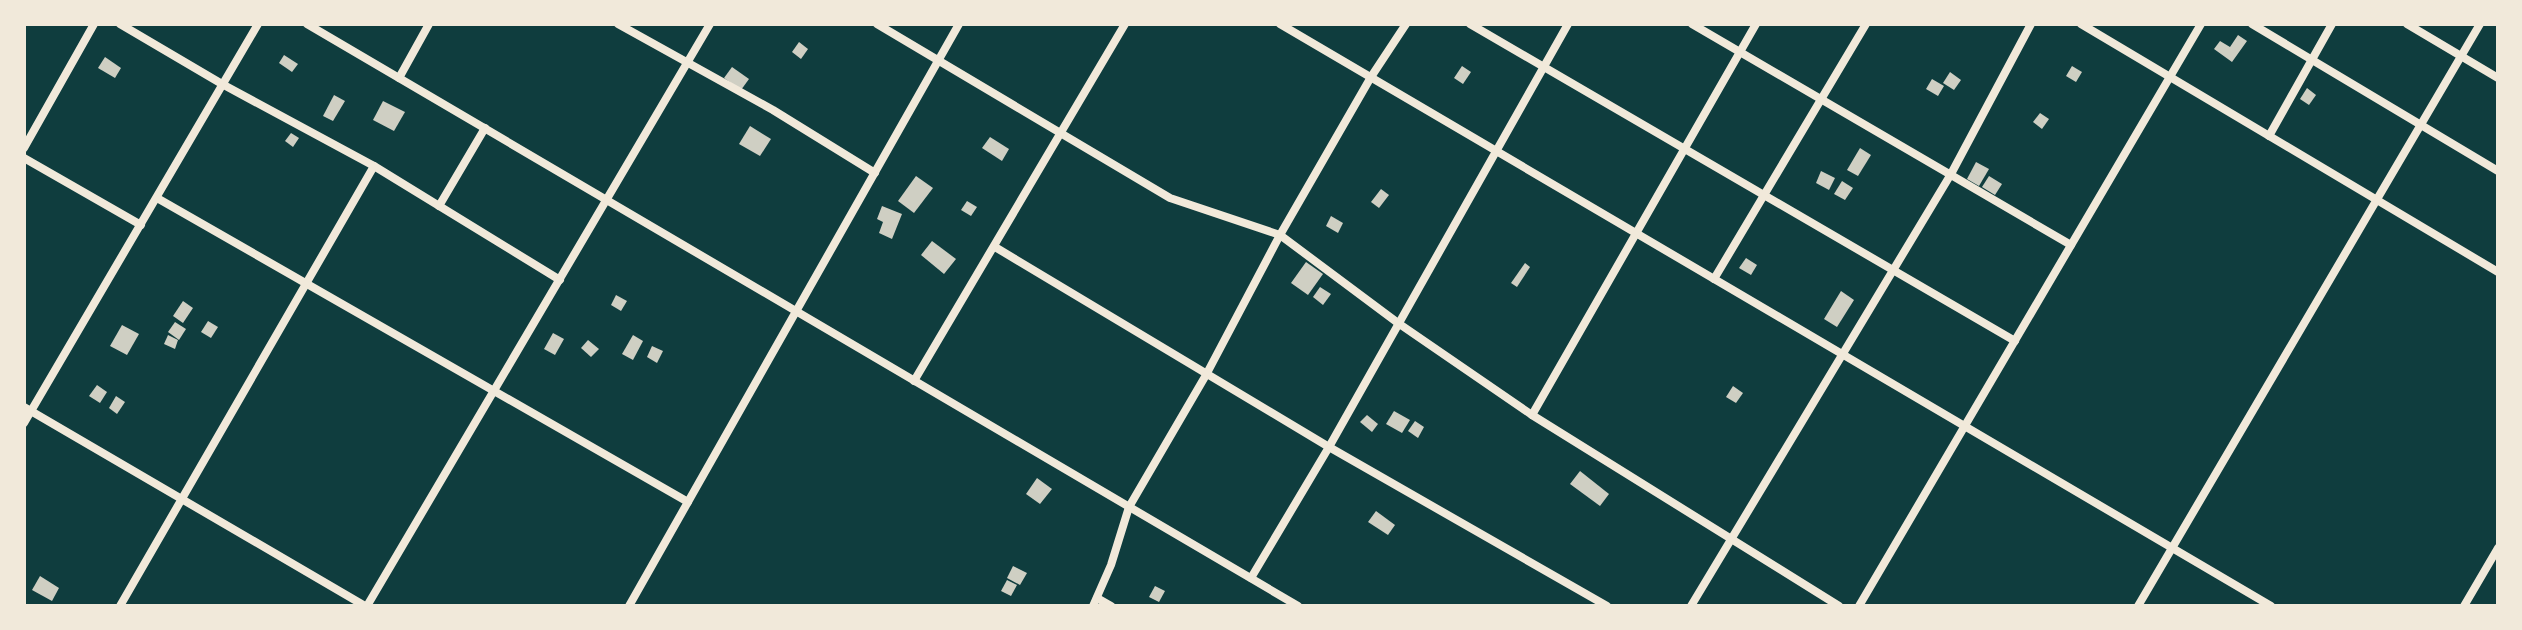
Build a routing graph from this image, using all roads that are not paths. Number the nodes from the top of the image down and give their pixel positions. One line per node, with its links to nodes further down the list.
1 (94, 24): 41 (street)
2 (120, 24): 35 (street)
3 (258, 24): 35 (street)
4 (307, 24): 33 (street)
5 (429, 24): 33 (street)
6 (618, 24): 29 (street)
7 (710, 24): 29 (street)
8 (877, 24): 28 (street)
9 (959, 24): 28 (street)
10 (1125, 24): 39 (street)
11 (1281, 24): 31 (street)
12 (1406, 24): 31 (street)
13 (1470, 24): 30 (street)
14 (1568, 24): 30 (street)
15 (1692, 24): 25 (street)
16 (1756, 24): 25 (street)
17 (1866, 24): 36 (street)
18 (2031, 24): 48 (street)
19 (2081, 24): 32 (street)
20 (2201, 24): 32 (street)
21 (2252, 24): 27 (street)
22 (2332, 24): 27 (street)
23 (2407, 24): 26 (street)
24 (2480, 24): 26 (street)
25 (1740, 52): 36 (street); 42 (street)
26 (2461, 56): 34 (street); 37 (street)
27 (2312, 60): 37 (street); 40 (street)
28 (938, 61): 39 (street); 47 (street)
29 (687, 62): 47 (street); 51 (street)
30 (1544, 67): 42 (street); 43 (street)
31 (1371, 77): 43 (street); 56 (street)
32 (2170, 77): 40 (street); 57 (street)
33 (399, 78): 38 (street)
34 (2498, 78)
35 (222, 84): 45 (street); 50 (street)
36 (1821, 99): 48 (street); 49 (street)
37 (2421, 126): 46 (street); 52 (street)
38 (485, 128): 51 (street); 53 (street)
39 (1060, 134): 56 (street); 58 (street)
40 (2269, 136): 52 (street)
41 (24, 148)
42 (1684, 149): 49 (street); 55 (street)
43 (1496, 151): 55 (street); 65 (street)
44 (24, 158): 54 (street)
45 (374, 166): 53 (street); 63 (street)
46 (2498, 171)
47 (875, 173): 64 (street)
48 (1951, 174): 57 (street); 59 (street)
49 (1764, 195): 59 (street); 61 (street)
50 (157, 198): 54 (street); 63 (street)
51 (606, 200): 62 (street); 64 (street)
52 (2377, 200): 60 (street); 80 (street)
53 (439, 206): 62 (street)
54 (141, 225): 71 (street)
55 (1635, 233): 61 (street); 72 (street)
56 (1280, 235): 65 (street); 68 (street)
57 (2071, 245): 66 (street)
58 (995, 247): 68 (street); 69 (street)
59 (1893, 270): 66 (street); 67 (street)
60 (2498, 272)
61 (1714, 279): 67 (street)
62 (560, 280): 70 (street)
63 (305, 284): 70 (street); 76 (street)
64 (796, 311): 69 (street); 77 (street)
65 (1398, 323): 72 (street); 75 (street)
66 (2015, 341): 74 (street)
67 (1843, 355): 74 (street); 79 (street)
68 (1206, 375): 75 (street); 78 (street)
69 (914, 381): 78 (street)
70 (493, 392): 77 (street); 85 (street)
71 (28, 409): 73 (street); 76 (street)
72 (1532, 415): 79 (street)
73 (24, 423)
74 (1965, 426): 80 (street); 92 (street)
75 (1329, 447): 82 (street); 89 (street)
76 (182, 499): 84 (street); 85 (street)
77 (688, 502): 86 (street)
78 (1129, 507): 82 (street); 83 (street)
79 (1731, 537): 90 (street); 91 (street)
80 (2172, 548): 93 (street); 94 (street)
81 (2498, 548): 95 (street)
82 (1251, 578): 88 (street)
83 (1095, 602): 87 (street)
84 (120, 606)
85 (366, 606)
86 (629, 606)
87 (1111, 606)
88 (1298, 606)
89 (1607, 606)
90 (1691, 606)
91 (1839, 606)
92 (1859, 606)
93 (2138, 606)
94 (2271, 606)
95 (2464, 606)

